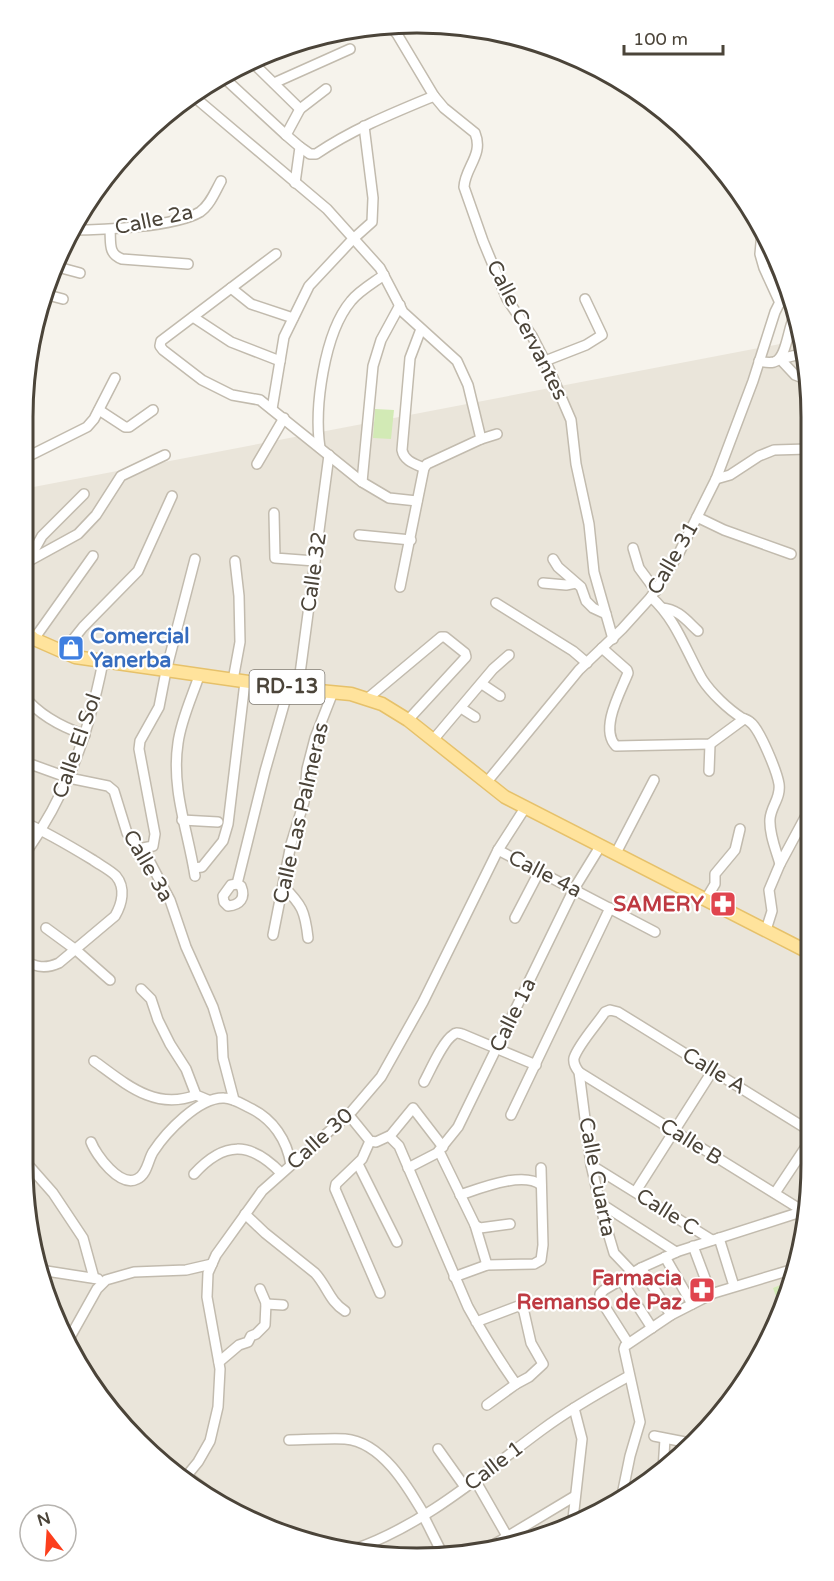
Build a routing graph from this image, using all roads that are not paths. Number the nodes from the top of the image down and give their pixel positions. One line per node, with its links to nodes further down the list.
1 (397, 34): 7 (street, Calle Cervantes)
2 (350, 49): 5 (street)
3 (258, 68): 5 (street)
4 (229, 82): 11 (street)
5 (273, 83): 9 (street)
6 (326, 89): 9 (street)
7 (434, 96): 10 (street); 38 (street, Calle Cervantes)
8 (199, 101): 14 (street)
9 (300, 110): 11 (street)
10 (364, 126): 12 (street); 17 (street)
11 (286, 135): 12 (street)
12 (300, 147): 14 (street)
13 (221, 182): 16 (street, Calle 2a)
14 (295, 183): 17 (street)
15 (82, 230): 16 (street, Calle 2a)
16 (110, 230): 20 (street)
17 (353, 239): 23 (street); 32 (street)
18 (761, 246): 29 (street)
19 (276, 254): 24 (street)
20 (188, 264)
21 (63, 268): 22 (street)
22 (80, 273)
23 (384, 275): 30 (street); 48 (street)
24 (231, 288): 31 (street); 32 (street)
25 (52, 296): 27 (street)
26 (782, 298): 29 (street, Calle 31)
27 (63, 299)
28 (585, 299): 38 (street)
29 (780, 303): 39 (street, Calle 31)
30 (400, 304): 33 (street); 56 (street)
31 (193, 317): 37 (street); 42 (street)
32 (293, 318): 37 (street)
33 (422, 329): 47 (street); 54 (street)
34 (791, 329): 36 (street)
35 (796, 355): 36 (street)
36 (780, 359): 39 (street); 40 (street)
37 (280, 361): 42 (street)
38 (545, 361): 79 (street, Calle Cervantes)
39 (759, 361): 55 (street, Calle 31)
40 (799, 376)
41 (115, 378): 43 (street)
42 (272, 409): 45 (street)
43 (99, 410): 44 (street); 50 (street)
44 (153, 410)
45 (284, 418): 48 (street); 53 (street)
46 (497, 434): 47 (street)
47 (481, 439): 54 (street)
48 (320, 448): 52 (street)
49 (801, 449): 55 (street)
50 (33, 454)
51 (165, 455): 68 (street)
52 (329, 455): 56 (street); 72 (street, Calle 32)
53 (257, 464)
54 (424, 468): 59 (street)
55 (716, 479): 61 (street, Calle 31)
56 (362, 482): 59 (street)
57 (84, 494): 65 (street)
58 (172, 496): 84 (street)
59 (417, 501): 63 (street)
60 (274, 513): 72 (street)
61 (697, 517): 66 (street); 76 (street, Calle 31)
62 (359, 535): 63 (street)
63 (411, 540): 75 (street)
64 (633, 548): 76 (street)
65 (33, 551)
66 (791, 554)
67 (93, 556): 81 (street)
68 (33, 559)
69 (195, 559): 88 (street)
70 (553, 559): 74 (street)
71 (235, 561): 90 (street)
72 (315, 561): 92 (street, Calle 32)
73 (543, 583): 74 (street)
74 (576, 583): 79 (street)
75 (399, 587)
76 (653, 594): 78 (street); 82 (street, Calle 31)
77 (496, 603): 87 (street)
78 (662, 608): 80 (street); 99 (street)
79 (606, 614): 82 (street, Calle Cervantes)
80 (698, 631)
81 (34, 639): 84 (main road, RD-13)
82 (613, 639): 83 (street, Calle 31)
83 (602, 648): 87 (street, Calle 31); 103 (street)
84 (63, 652): 86 (main road, RD-13)
85 (509, 655): 91 (street)
86 (103, 662): 88 (main road, RD-13); 101 (street, Calle El Sol)
87 (587, 663): 108 (street, Calle 31)
88 (165, 671): 89 (main road, RD-13); 118 (street)
89 (199, 676): 90 (main road, RD-13); 110 (street)
90 (239, 681): 92 (main road, RD-13); 110 (street)
91 (482, 684): 94 (street); 97 (street)
92 (294, 688): 93 (main road, RD-13); 123 (street, Calle 32)
93 (333, 692): 95 (main road, RD-13); 124 (street, Calle Las Palmeras)
94 (500, 696)
95 (368, 698): 100 (main road, RD-13); 100 (street)
96 (33, 708): 101 (street)
97 (461, 708): 98 (street); 102 (street)
98 (475, 717)
99 (744, 719): 103 (street); 121 (street)
100 (408, 720): 102 (main road, RD-13)
101 (85, 735): 106 (street, Calle El Sol)
102 (433, 740): 108 (main road, RD-13)
103 (710, 744): 105 (street)
104 (33, 765): 106 (street, Calle 3a)
105 (709, 771)
106 (69, 778): 115 (street, Calle El Sol); 118 (street, Calle 3a)
107 (654, 780): 120 (street)
108 (486, 783): 109 (main road, RD-13)
109 (525, 808): 117 (main road, RD-13); 119 (street, Calle 30)
110 (182, 820): 111 (street)
111 (218, 822)
112 (33, 826): 115 (street)
113 (801, 826): 121 (street)
114 (740, 829): 126 (street)
115 (42, 830): 116 (street, Calle El Sol); 135 (street)
116 (33, 843)
117 (601, 845): 120 (main road, RD-13); 125 (street, Calle 1a)
118 (138, 849): 148 (street, Calle 3a)
119 (498, 850): 122 (street, Calle 4a); 149 (street, Calle 30)
120 (616, 853): 126 (main road, RD-13)
121 (780, 864): 130 (street)
122 (539, 872): 125 (street, Calle 4a); 128 (street)
123 (237, 884)
124 (283, 886): 132 (street, Calle Las Palmeras); 133 (street)
125 (574, 889): 127 (street, Calle 4a); 140 (street, Calle 1a)
126 (706, 899): 130 (main road, RD-13)
127 (610, 908): 131 (street, Calle 4a); 142 (street)
128 (514, 918)
129 (46, 928): 135 (street)
130 (766, 930): 134 (main road, RD-13)
131 (655, 932)
132 (273, 935)
133 (308, 938)
134 (801, 948)
135 (76, 950): 136 (street); 137 (street)
136 (33, 964)
137 (110, 980)
138 (141, 989): 146 (street)
139 (618, 1012): 143 (street, Calle A); 144 (street, Calle Cuarta)
140 (497, 1049): 142 (street); 145 (street); 156 (street, Calle 1a)
141 (94, 1061): 146 (street)
142 (536, 1065): 150 (street)
143 (713, 1070): 151 (street, Calle A); 152 (street)
144 (579, 1072): 152 (street, Calle B); 160 (street, Calle Cuarta)
145 (424, 1082)
146 (196, 1095): 147 (street)
147 (208, 1100): 148 (street); 155 (street)
148 (234, 1100): 159 (street)
149 (348, 1114): 154 (street); 159 (street, Calle 30)
150 (512, 1115)
151 (801, 1125)
152 (674, 1131): 167 (street); 168 (street, Calle B)
153 (390, 1136): 154 (street); 156 (street); 161 (street)
154 (370, 1141): 158 (street)
155 (91, 1142)
156 (441, 1150): 161 (street, Calle 1a); 169 (street)
157 (801, 1153): 168 (street)
158 (358, 1164): 177 (street); 192 (street)
159 (291, 1165): 164 (street, Calle 30)
160 (591, 1165): 167 (street, Calle C); 170 (street, Calle Cuarta)
161 (408, 1168): 186 (street)
162 (541, 1168): 166 (street)
163 (33, 1171): 187 (street)
164 (281, 1173): 165 (street); 173 (street, Calle 30)
165 (194, 1174)
166 (541, 1185): 169 (street); 182 (street)
167 (636, 1191): 176 (street, Calle C)
168 (775, 1193): 171 (street, Calle B)
169 (460, 1196): 175 (street)
170 (600, 1203): 179 (street); 184 (street, Calle Cuarta)
171 (799, 1207)
172 (798, 1213): 176 (street)
173 (245, 1214): 181 (street, Calle 30); 197 (street)
174 (510, 1224): 175 (street)
175 (475, 1226): 182 (street)
176 (715, 1239): 178 (street); 190 (street)
177 (397, 1242)
178 (693, 1246): 179 (street); 193 (street)
179 (676, 1252): 180 (street)
180 (665, 1257): 184 (street); 195 (street)
181 (212, 1264): 188 (street); 203 (street, Calle 30)
182 (487, 1266): 186 (street)
183 (48, 1271): 187 (street)
184 (637, 1271): 189 (street); 198 (street, Calle Cuarta)
185 (786, 1271): 190 (street)
186 (454, 1277): 199 (street)
187 (94, 1278): 188 (street)
188 (106, 1280): 201 (street)
189 (621, 1280): 200 (street); 202 (street)
190 (734, 1286): 193 (street)
191 (260, 1289): 194 (street)
192 (380, 1293)
193 (711, 1294): 195 (street)
194 (266, 1304): 196 (street); 203 (street)
195 (692, 1304): 198 (street)
196 (283, 1305)
197 (345, 1311)
198 (671, 1314): 200 (street)
199 (476, 1322): 205 (street); 205 (street)
200 (652, 1328): 202 (street)
201 (72, 1333)
202 (627, 1345): 204 (street)
203 (219, 1362): 214 (street, Calle 30)
204 (629, 1376): 207 (street, Calle 1); 217 (street)
205 (516, 1384): 206 (street)
206 (487, 1405)
207 (573, 1408): 215 (street, Calle 1); 218 (street)
208 (654, 1436): 209 (street)
209 (665, 1439): 211 (street); 213 (street)
210 (289, 1440): 220 (street)
211 (682, 1442)
212 (438, 1449): 216 (street)
213 (664, 1458)
214 (189, 1473)
215 (475, 1480): 216 (street, Calle 1); 221 (street)
216 (465, 1487): 220 (street, Calle 1)
217 (624, 1487)
218 (575, 1497): 219 (street); 221 (street)
219 (573, 1514)
220 (424, 1517): 223 (street, Calle 1); 224 (street)
221 (507, 1536): 222 (street)
222 (504, 1538)
223 (365, 1545)
224 (439, 1547)

